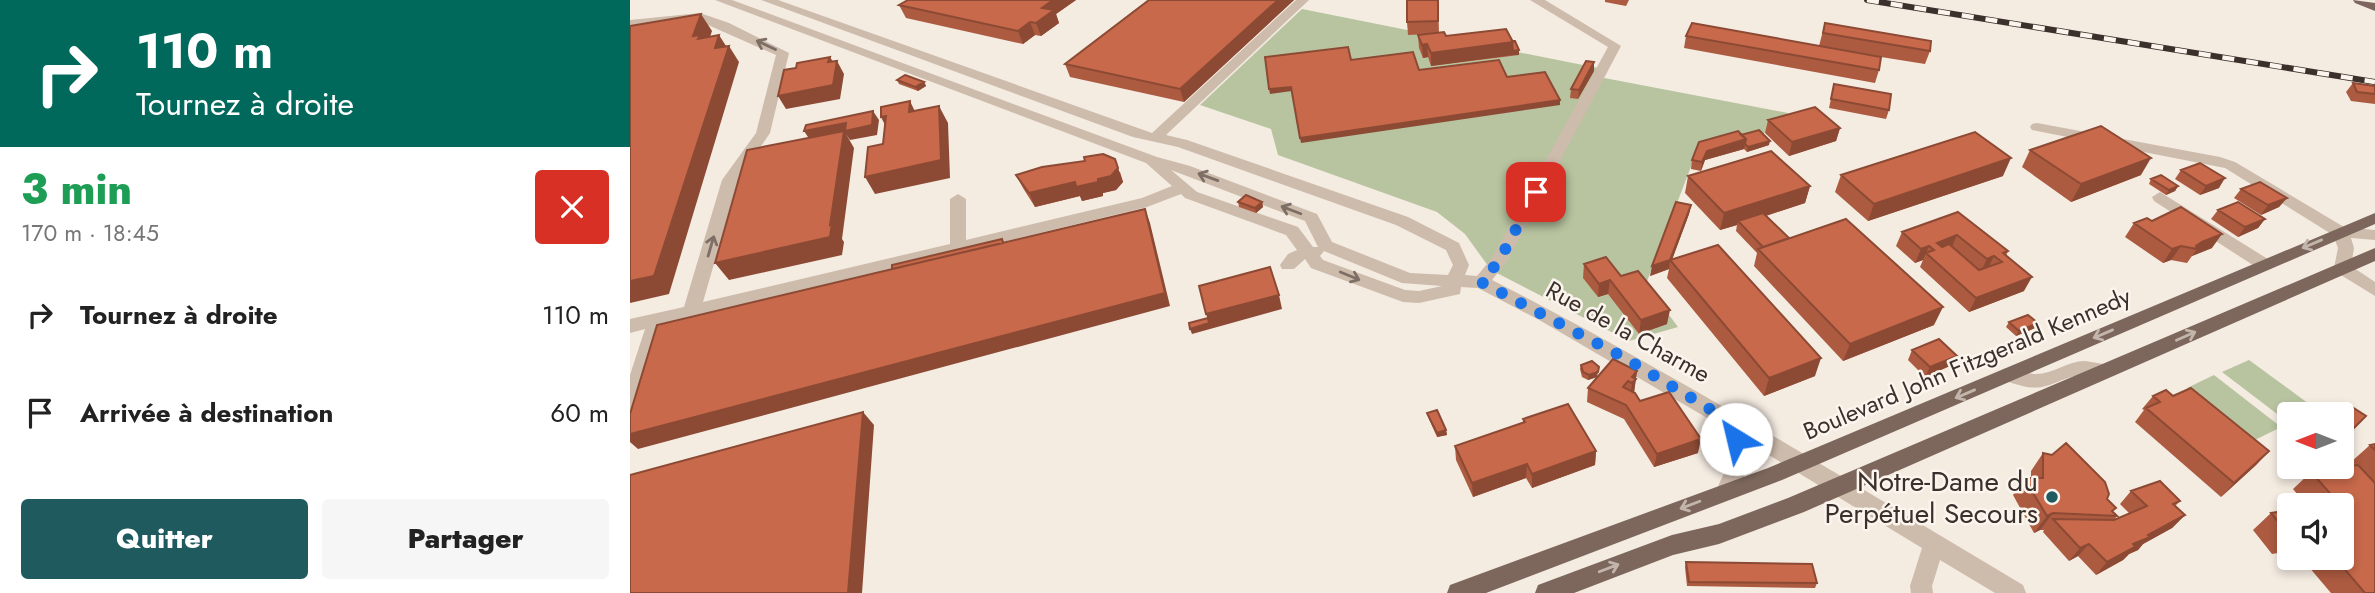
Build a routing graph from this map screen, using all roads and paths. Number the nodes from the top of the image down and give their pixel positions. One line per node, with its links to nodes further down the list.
1 (721, 0): 10 (street, Rue de la Charme)
2 (767, 0): 9 (street)
3 (1303, 0): 9 (street)
4 (1536, 0): 25 (street)
5 (2360, 0): 6 (main road)
6 (2375, 7)
7 (630, 24): 28 (street, one-way to 7)
8 (2037, 127): 15 (street)
9 (1155, 138): 24 (street)
10 (1152, 160): 11 (street); 20 (street, Rue de la Charme, one-way to 10)
11 (1186, 192): 17 (street); 18 (street, Rue de la Charme)
12 (2160, 197): 22 (street)
13 (958, 199): 17 (street)
14 (2375, 218): 15 (main road, Boulevard John Fitzgerald Kennedy)
15 (2340, 232): 16 (street); 22 (main road, Boulevard John Fitzgerald Kennedy, one-way to 22); 23 (street)
16 (2375, 235)
17 (958, 247): 28 (street)
18 (1307, 253): 20 (street); 21 (street); 27 (street, Rue de la Charme, one-way to 27)
19 (2375, 254): 23 (main road)
20 (1351, 256): 24 (street, Rue de la Charme)
21 (1288, 265)
22 (2265, 265): 32 (main road, Boulevard John Fitzgerald Kennedy, one-way to 32)
23 (2342, 268): 26 (street); 31 (main road, one-way to 23)
24 (1455, 279): 25 (street, Rue de la Charme)
25 (1481, 282): 27 (street, Rue de la Charme)
26 (2375, 290)
27 (1503, 293): 34 (street, Rue de la Charme)
28 (692, 311): 29 (street)
29 (657, 320): 30 (street); 33 (street)
30 (630, 326)
31 (2104, 370): 32 (street); 36 (main road)
32 (2010, 374): 35 (main road, Boulevard John Fitzgerald Kennedy, one-way to 35)
33 (630, 405)
34 (1730, 421): 35 (street, Rue de la Charme); 37 (street)
35 (1799, 463): 36 (street, Rue de la Charme); 37 (main road, Boulevard John Fitzgerald Kennedy)
36 (1837, 486): 38 (street, Rue de la Charme); 40 (main road, one-way to 36)
37 (1727, 491): 39 (main road, Boulevard John Fitzgerald Kennedy, one-way to 39)
38 (1934, 544): 41 (street); 42 (street, Rue de la Charme)
39 (1458, 593)
40 (1546, 593)
41 (1922, 593)
42 (2015, 593)

